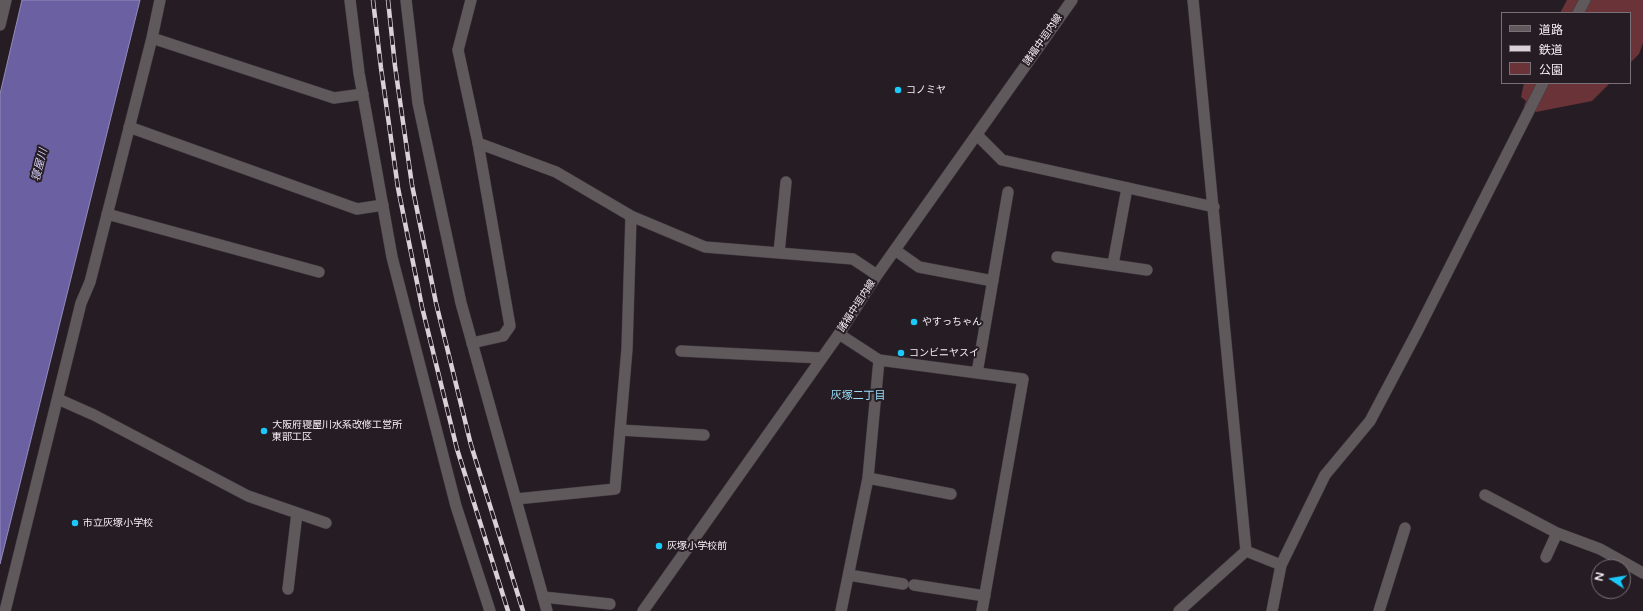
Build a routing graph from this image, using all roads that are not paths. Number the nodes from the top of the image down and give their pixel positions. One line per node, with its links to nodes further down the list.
1 (6, 0): 10 (street)
2 (160, 0): 11 (street)
3 (350, 0): 13 (street)
4 (406, 0): 33 (street)
5 (471, 0): 16 (street)
6 (1072, 0): 15 (street, 諸福中垣内線)
7 (1193, 0): 21 (street)
8 (1585, 0): 9 (street)
9 (1579, 12)
10 (0, 25)
11 (152, 38): 13 (street); 14 (street)
12 (1542, 84): 51 (street)
13 (363, 94): 20 (street)
14 (129, 127): 20 (street); 22 (street)
15 (977, 135): 18 (street); 24 (street, 諸福中垣内線)
16 (478, 143): 23 (street); 33 (street)
17 (786, 182): 25 (street)
18 (1127, 188): 21 (street); 27 (street)
19 (1008, 192): 31 (street)
20 (383, 205): 61 (street)
21 (1214, 207): 49 (street)
22 (107, 214): 29 (street); 38 (street)
23 (631, 216): 25 (street); 39 (street)
24 (895, 250): 30 (street, 諸福中垣内線); 31 (street)
25 (779, 253): 30 (street)
26 (1057, 257): 27 (street)
27 (1113, 264): 28 (street)
28 (1147, 270)
29 (319, 272)
30 (877, 275): 32 (street, 諸福中垣内線)
31 (993, 281): 37 (street)
32 (839, 334): 35 (street, 諸福中垣内線); 36 (street)
33 (472, 343): 44 (street)
34 (681, 351): 35 (street)
35 (821, 358): 63 (street, 諸福中垣内線)
36 (879, 360): 37 (street); 41 (street)
37 (977, 373): 57 (street)
38 (58, 399): 45 (street); 60 (street)
39 (620, 430): 40 (street); 44 (street)
40 (704, 435)
41 (868, 478): 42 (street); 53 (street)
42 (951, 494)
43 (1485, 496): 48 (street)
44 (516, 499): 58 (street)
45 (297, 513): 46 (street); 56 (street)
46 (326, 523)
47 (1405, 528): 68 (street)
48 (1557, 533): 50 (street); 52 (street)
49 (1246, 551): 51 (street); 66 (street)
50 (1546, 557)
51 (1281, 565): 67 (street)
52 (1643, 573)
53 (849, 574): 54 (street); 64 (street)
54 (903, 584)
55 (914, 585): 57 (street)
56 (288, 589)
57 (985, 596): 65 (street)
58 (543, 597): 59 (street); 62 (street)
59 (610, 604)
60 (5, 611)
61 (490, 611)
62 (547, 611)
63 (643, 611)
64 (841, 611)
65 (982, 611)
66 (1179, 611)
67 (1272, 611)
68 (1379, 611)

